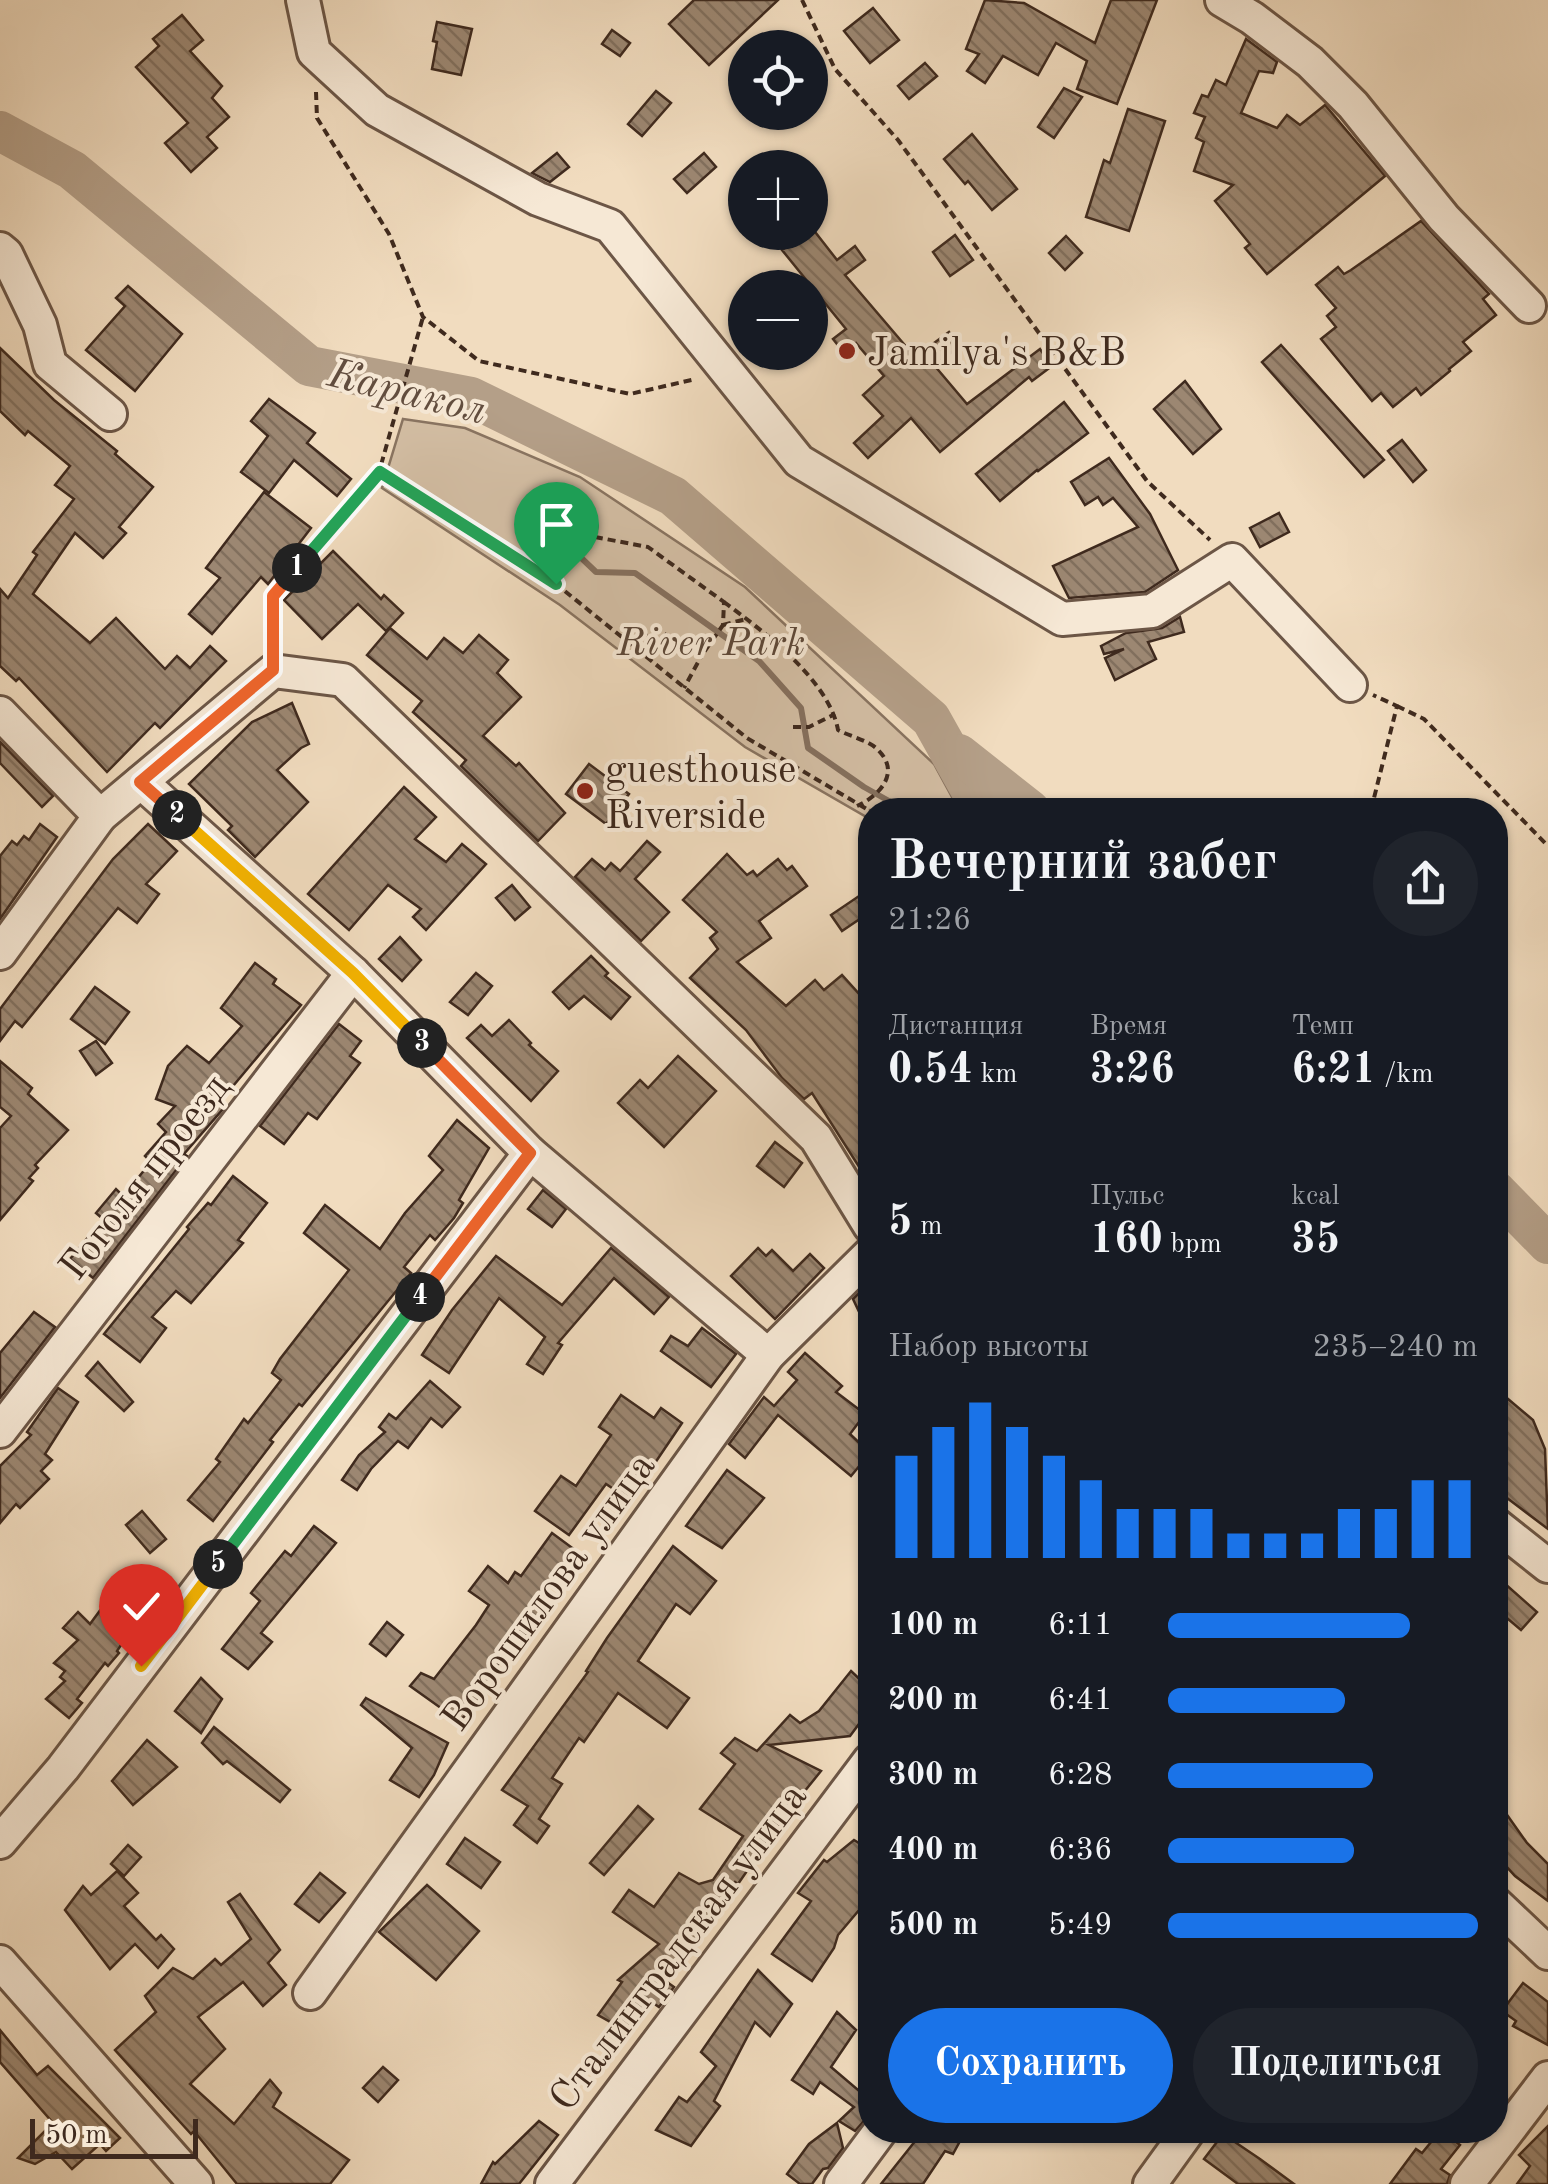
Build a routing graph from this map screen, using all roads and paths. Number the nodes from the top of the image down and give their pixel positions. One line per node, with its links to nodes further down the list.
1 (303, 0): 4 (street)
2 (802, 0): 12 (path)
3 (1222, 0): 6 (street)
4 (314, 52): 7 (path); 8 (street)
5 (0, 249): 9 (street)
6 (1529, 306)
7 (423, 318): 8 (path); 10 (path)
8 (717, 359): 12 (street)
9 (110, 414)
10 (380, 472): 16 (path); 18 (path)
11 (597, 524): 13 (path)
12 (1232, 560): 19 (street)
13 (724, 602): 14 (path); 15 (path)
14 (746, 619): 15 (path); 21 (path)
15 (723, 625): 17 (path)
16 (628, 642): 17 (path); 20 (path)
17 (702, 655): 20 (path)
18 (273, 670): 27 (street); 38 (street)
19 (1350, 685): 22 (path)
20 (684, 688): 32 (path)
21 (830, 706): 24 (path); 25 (path)
22 (1397, 706): 29 (path); 30 (path)
23 (0, 712): 33 (street)
24 (835, 714): 25 (path); 28 (path)
25 (820, 722): 26 (path)
26 (793, 726)
27 (140, 782): 33 (street); 36 (street)
28 (873, 798)
29 (1375, 798)
30 (1501, 798)
31 (1508, 805): 34 (path)
32 (857, 806)
33 (100, 816): 35 (street)
34 (1548, 846)
35 (0, 952)
36 (353, 973): 37 (street); 41 (street, Гоголя проезд)
37 (530, 1153): 40 (street); 45 (street)
38 (858, 1206)
39 (858, 1266): 40 (street, Ворошилова улица)
40 (768, 1355): 49 (street, Ворошилова улица)
41 (0, 1431)
42 (1508, 1534): 43 (street)
43 (1548, 1566)
44 (858, 1776): 56 (street, Сталинградская улица)
45 (0, 1842)
46 (1508, 1915): 47 (street)
47 (1548, 1953)
48 (0, 1962): 55 (street)
49 (310, 1992)
50 (1548, 2078): 51 (street)
51 (1508, 2130)
52 (871, 2143): 57 (street)
53 (1180, 2143): 58 (street)
54 (1498, 2143): 59 (street)
55 (180, 2178)
56 (552, 2184)
57 (841, 2184)
58 (1150, 2184)
59 (1467, 2184)

